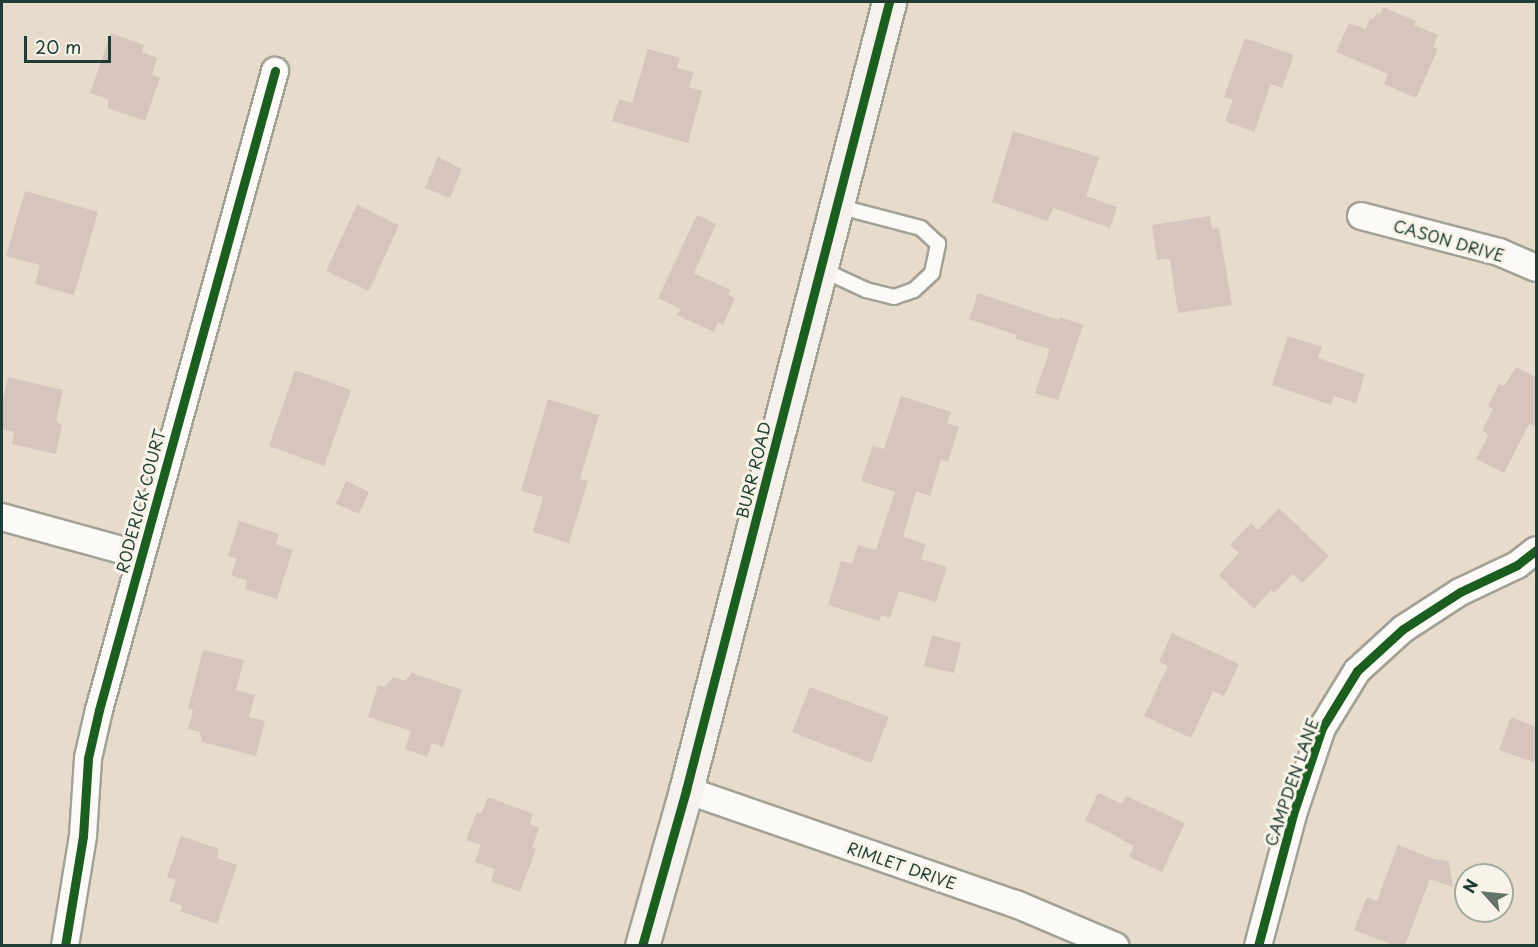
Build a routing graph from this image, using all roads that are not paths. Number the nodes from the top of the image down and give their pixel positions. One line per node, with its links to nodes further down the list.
1 (889, 2): 3 (street, BURR ROAD)
2 (275, 71): 9 (street, RODERICK COURT)
3 (837, 207): 5 (street, BURR ROAD); 5 (lane)
4 (1361, 216): 6 (street, CASON DRIVE)
5 (821, 268): 10 (street, BURR ROAD)
6 (1536, 268)
7 (2, 517): 9 (street)
8 (1536, 550): 14 (street, CAMPDEN LANE)
9 (140, 555): 11 (street, RODERICK COURT)
10 (687, 790): 12 (street, BURR ROAD); 13 (street, RIMLET DRIVE)
11 (65, 945)
12 (642, 945)
13 (1115, 945)
14 (1258, 945)

